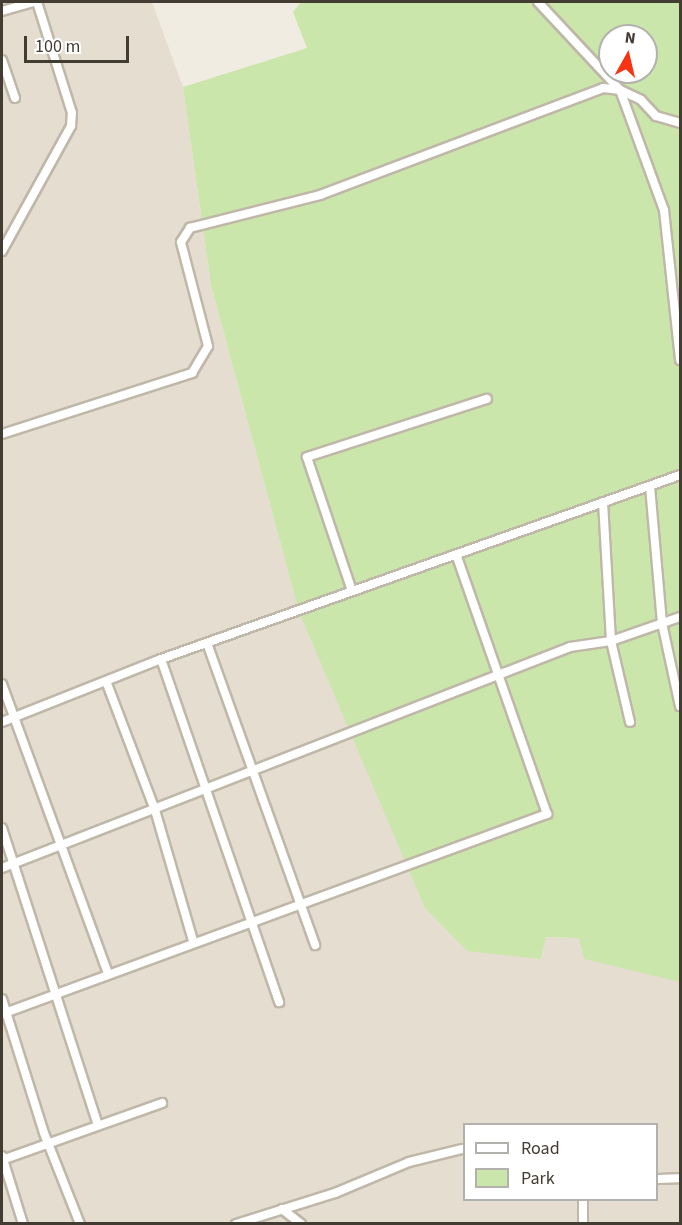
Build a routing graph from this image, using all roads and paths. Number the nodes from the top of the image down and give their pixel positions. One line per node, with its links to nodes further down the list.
1 (35, 2): 3 (street); 8 (street)
2 (538, 2): 5 (street)
3 (2, 11)
4 (2, 60): 6 (street)
5 (620, 90): 7 (street); 9 (street); 11 (street)
6 (15, 98)
7 (681, 123)
8 (2, 251)
9 (681, 360)
10 (487, 399): 16 (street)
11 (2, 434)
12 (681, 475): 13 (street)
13 (650, 486): 14 (street); 18 (street)
14 (603, 502): 15 (street); 19 (street)
15 (456, 554): 16 (street); 22 (street)
16 (352, 591): 20 (street)
17 (681, 617): 18 (street)
18 (662, 623): 19 (street); 25 (street)
19 (610, 641): 22 (street); 28 (street)
20 (207, 643): 21 (street); 29 (street)
21 (161, 659): 23 (street); 30 (street)
22 (495, 676): 29 (street); 36 (street)
23 (106, 681): 26 (street); 31 (street)
24 (2, 684): 26 (street)
25 (680, 706)
26 (14, 717): 27 (street); 33 (street)
27 (2, 722)
28 (630, 722)
29 (256, 772): 30 (street); 36 (street)
30 (205, 792): 31 (street); 37 (street)
31 (155, 810): 33 (street); 38 (street)
32 (2, 828): 34 (street)
33 (64, 845): 34 (street); 40 (street)
34 (15, 863): 35 (street); 41 (street)
35 (2, 868)
36 (301, 903): 37 (street); 39 (street)
37 (251, 920): 38 (street); 43 (street)
38 (194, 941): 40 (street)
39 (315, 945)
40 (108, 973): 41 (street)
41 (56, 993): 44 (street); 46 (street)
42 (2, 999): 44 (street)
43 (279, 1002)
44 (4, 1013): 47 (street)
45 (162, 1103): 46 (street)
46 (98, 1125): 47 (street)
47 (47, 1141): 49 (street); 55 (street)
48 (462, 1149): 53 (street)
49 (2, 1158): 54 (street)
50 (681, 1178): 51 (street)
51 (658, 1179)
52 (583, 1201): 58 (street)
53 (282, 1209): 56 (street); 57 (street)
54 (23, 1224)
55 (80, 1224)
56 (236, 1224)
57 (301, 1224)
58 (583, 1224)

